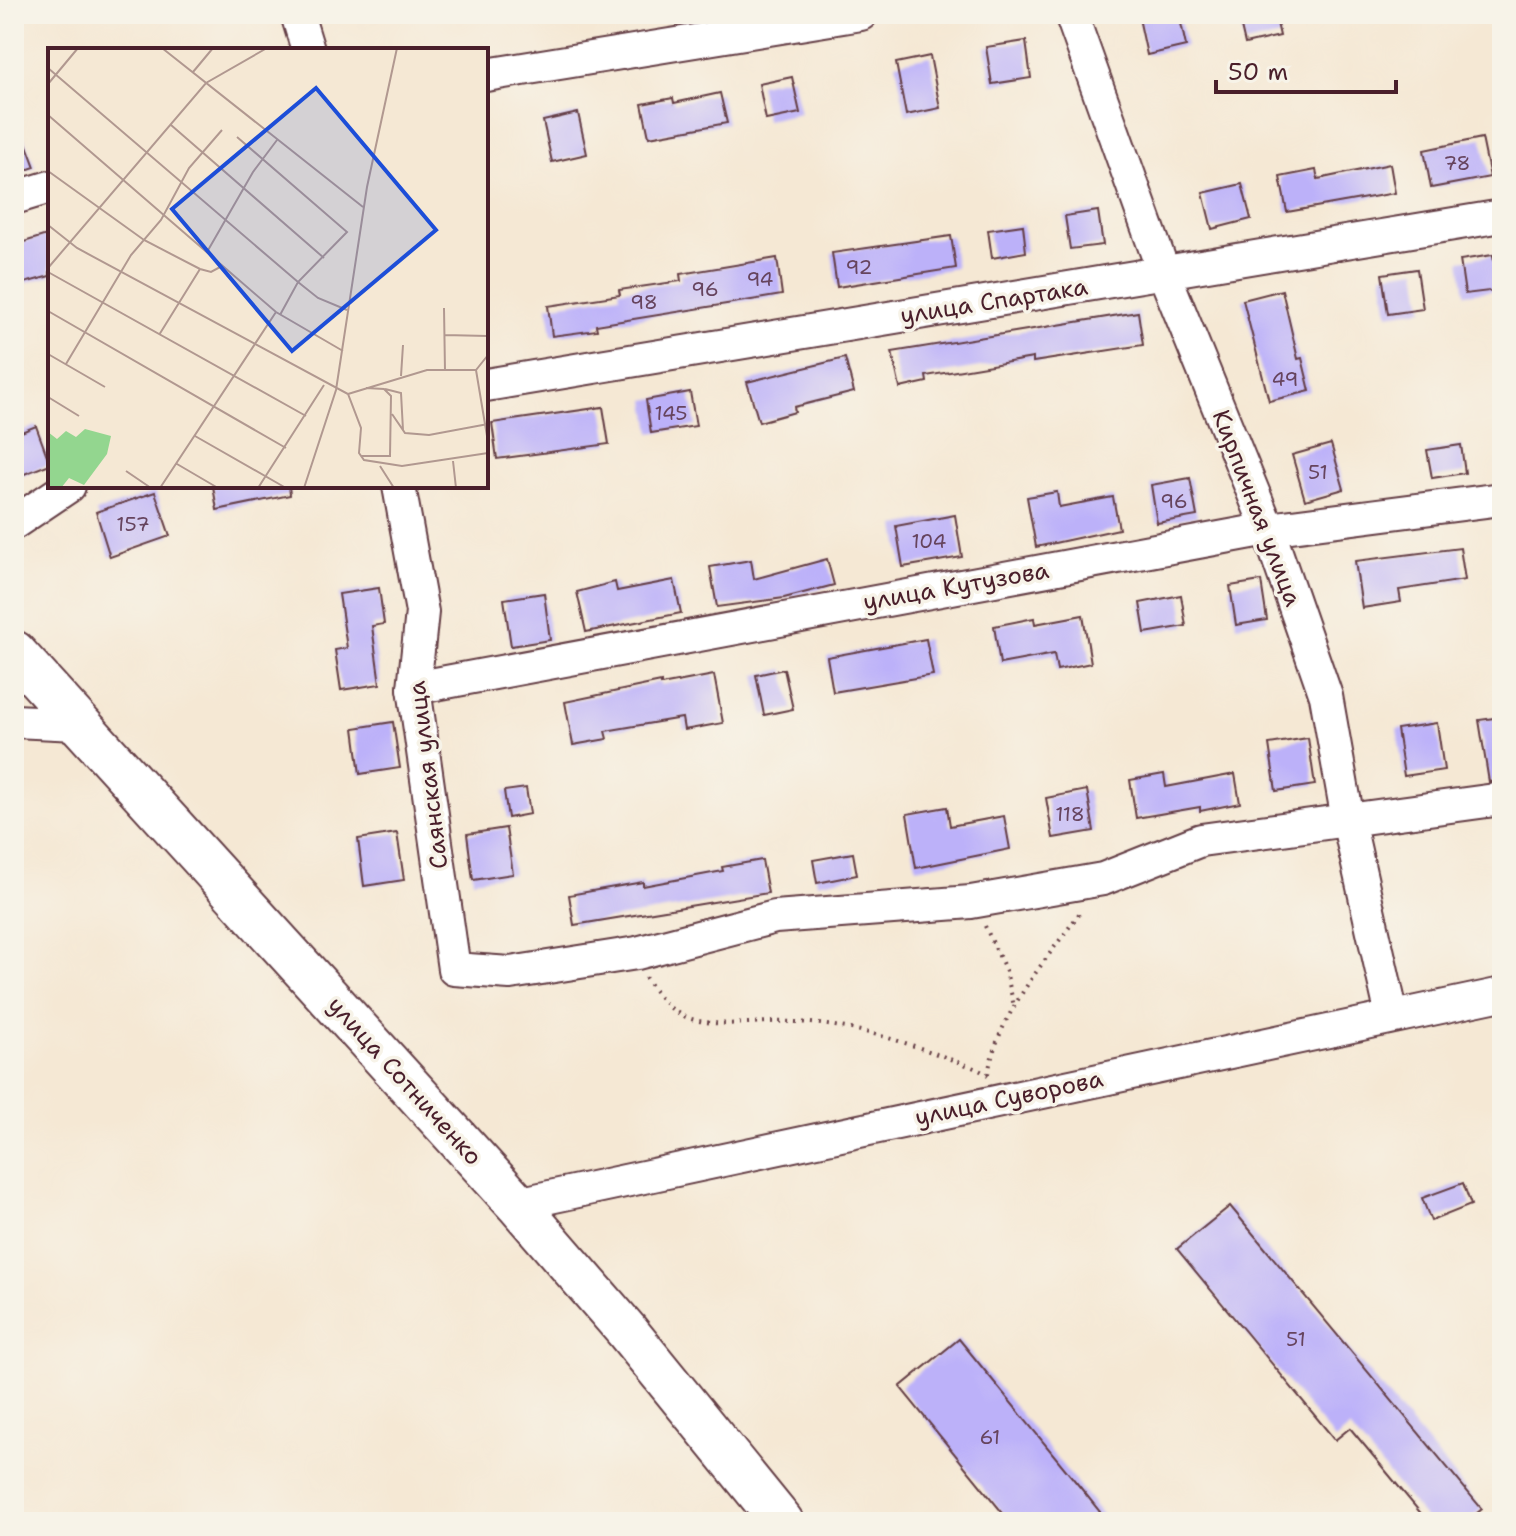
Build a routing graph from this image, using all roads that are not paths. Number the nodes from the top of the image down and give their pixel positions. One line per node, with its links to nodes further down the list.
1 (297, 14): 4 (street)
2 (861, 14): 5 (street)
3 (1071, 14): 9 (street, Кирпичная улица)
4 (307, 48)
5 (488, 75)
6 (48, 188): 7 (street)
7 (14, 198)
8 (1502, 216): 9 (street, улица Спартака)
9 (1164, 273): 10 (street, улица Спартака); 15 (street, Кирпичная улица)
10 (488, 385)
11 (66, 488): 14 (street)
12 (399, 488): 17 (street, Саянская улица)
13 (1502, 499): 15 (street, улица Кутузова)
14 (14, 523)
15 (1268, 529): 17 (street, улица Кутузова); 21 (street, Кирпичная улица)
16 (14, 652): 19 (main road, улица Сотниченко)
17 (414, 688): 21 (street, Саянская улица)
18 (14, 721): 19 (street)
19 (77, 724): 24 (main road, улица Сотниченко)
20 (1502, 799): 21 (street)
21 (1348, 820): 23 (street, Кирпичная улица)
22 (1502, 994): 23 (street, улица Суворова)
23 (1392, 1016): 24 (street, улица Суворова)
24 (517, 1204): 25 (main road, улица Сотниченко)
25 (782, 1522)

